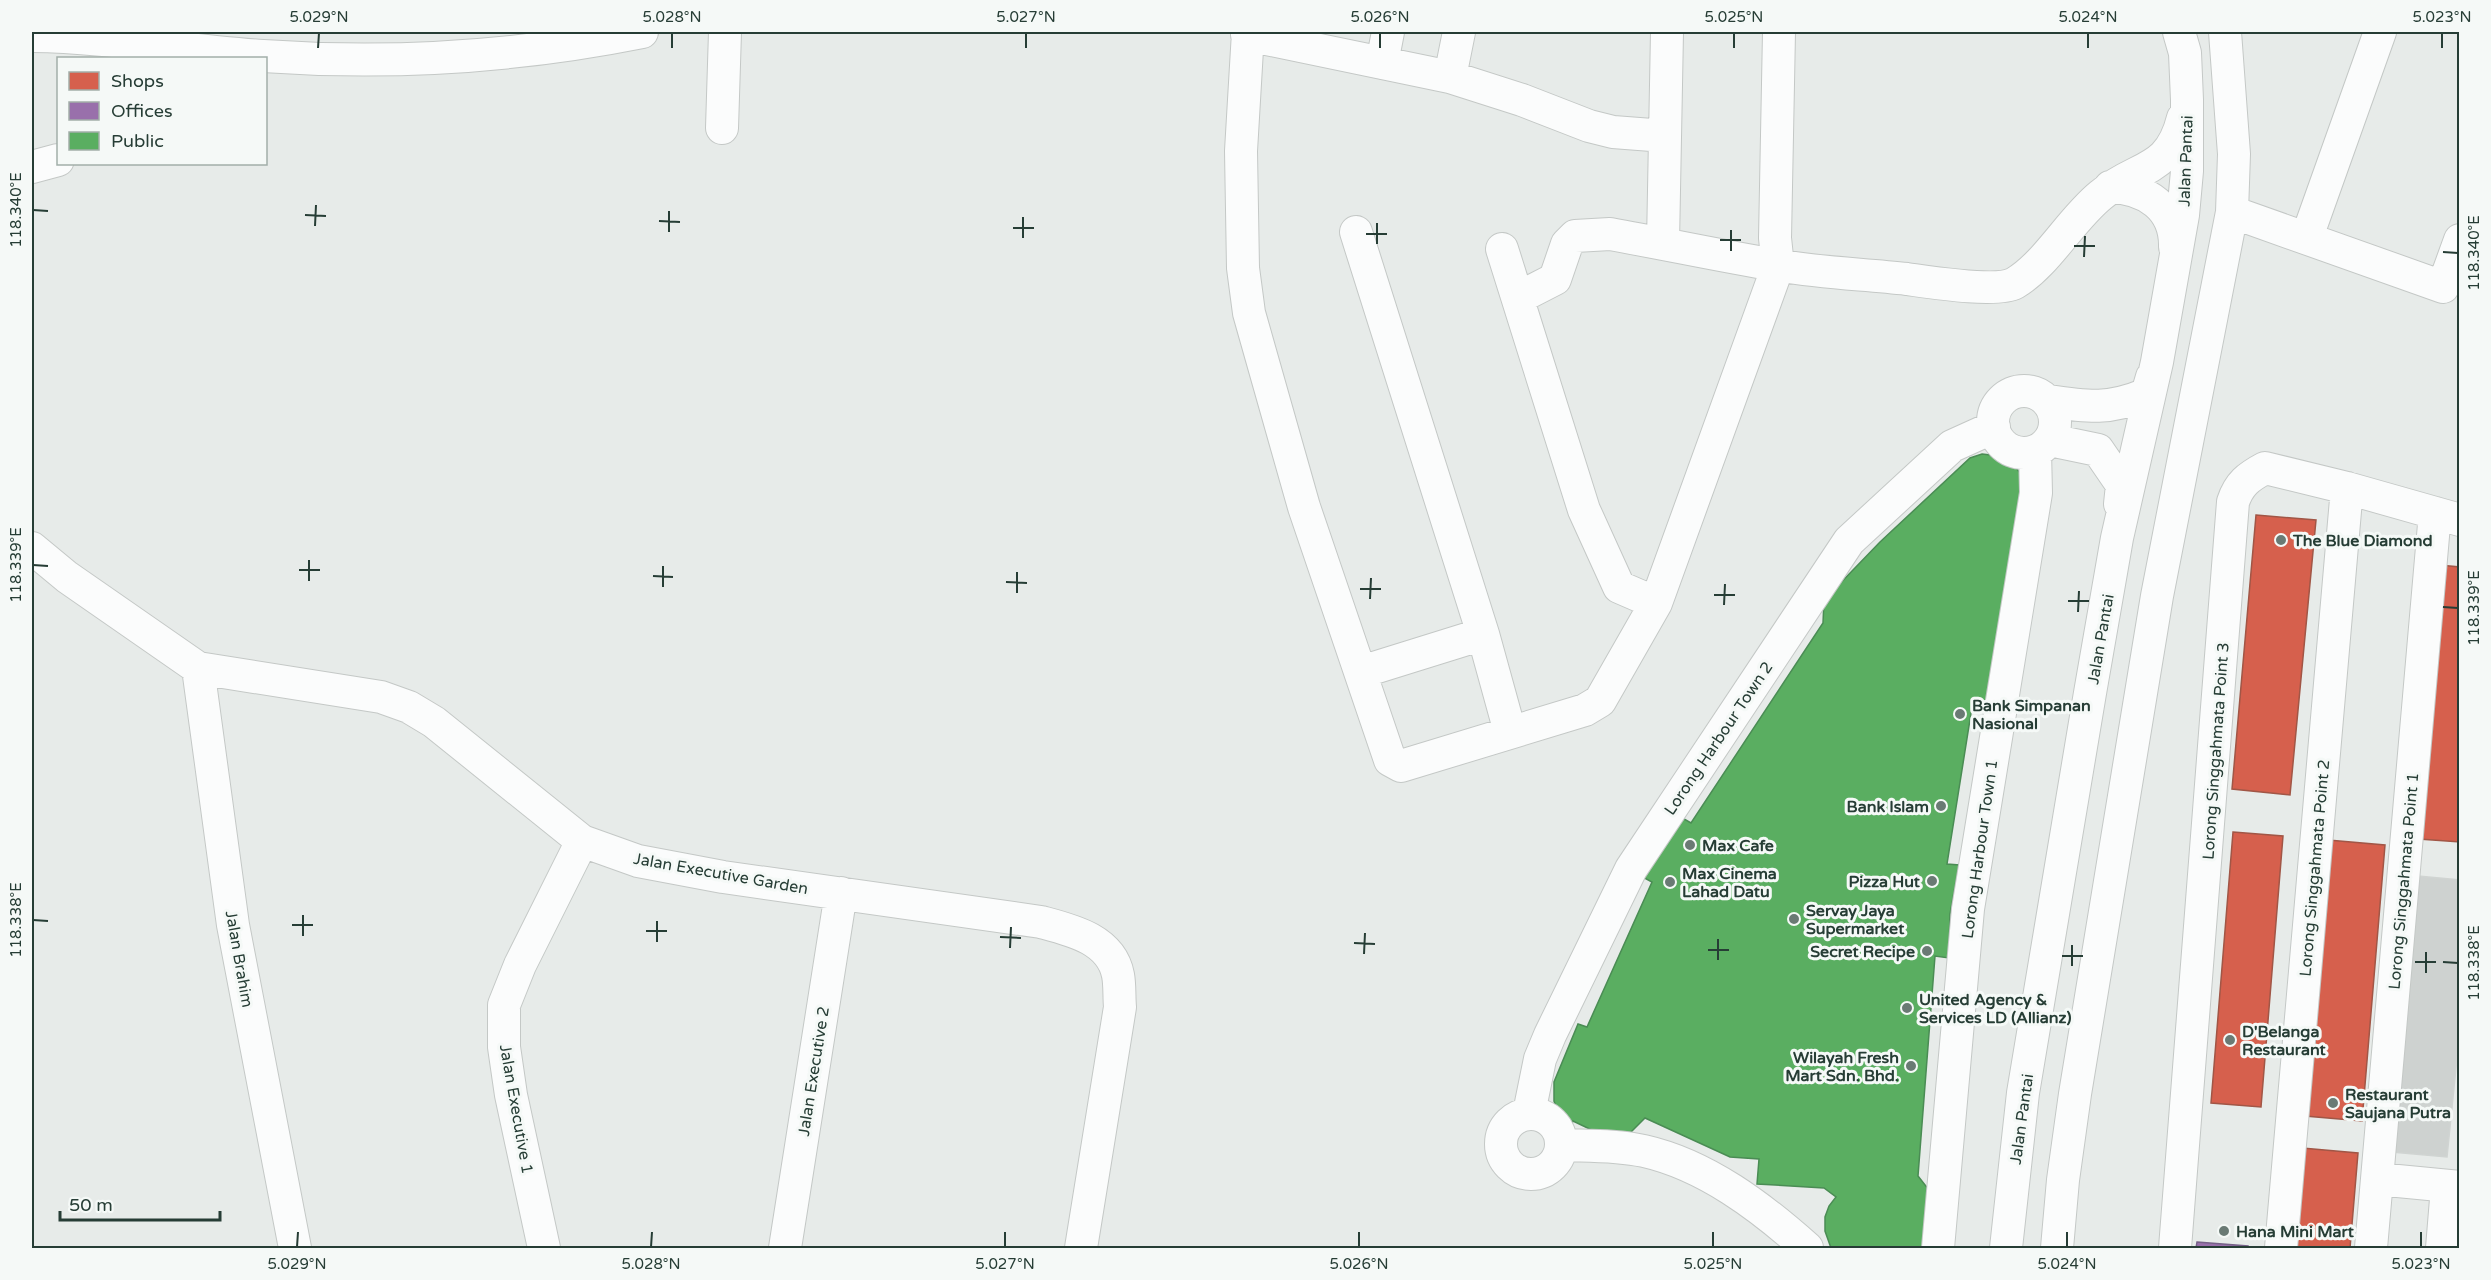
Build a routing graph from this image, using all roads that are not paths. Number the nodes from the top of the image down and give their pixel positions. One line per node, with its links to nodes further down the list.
1 (642, 32): 11 (street)
2 (725, 32): 15 (street)
3 (1388, 32): 12 (street)
4 (1459, 32): 13 (street)
5 (1667, 32): 16 (street)
6 (1779, 32): 27 (street)
7 (2179, 32): 14 (street, Jalan Pantai)
8 (2225, 32): 20 (street)
9 (2380, 32): 22 (street)
10 (1247, 33): 12 (street); 42 (street)
11 (45, 35)
12 (1382, 63): 13 (street)
13 (1450, 77): 16 (street)
14 (2187, 100): 19 (street); 26 (street, Jalan Pantai)
15 (722, 128)
16 (1665, 136): 24 (street)
17 (57, 160): 18 (street)
18 (32, 167)
19 (2110, 187): 26 (street); 27 (street)
20 (2232, 212): 22 (street); 57 (street)
21 (1356, 232): 40 (street)
22 (2307, 237): 23 (street)
23 (2460, 240)
24 (1663, 243): 27 (street); 28 (street)
25 (1502, 249): 28 (street)
26 (2175, 254): 29 (street, Jalan Pantai)
27 (1778, 266): 39 (street)
28 (1518, 298): 39 (street)
29 (2157, 363): 30 (street); 35 (street, Jalan Pantai)
30 (2048, 401): 31 (street); 32 (street)
31 (1994, 428): 32 (street); 46 (street, Lorong Harbour Town 2)
32 (2042, 446): 35 (street); 55 (street, Lorong Harbour Town 1)
33 (2347, 488): 34 (street, Lorong Singgahmata Point 3); 58 (street, Lorong Singgahmata Point 3); 59 (street, Lorong Singgahmata Point 2)
34 (2447, 517): 48 (street, Lorong Singgahmata Point 1)
35 (2117, 538): 56 (street, Jalan Pantai)
36 (32, 548): 38 (street)
37 (32, 562): 38 (street)
38 (67, 577): 41 (street, Jalan Executive Garden)
39 (1656, 603): 43 (street)
40 (1484, 634): 42 (street); 43 (street)
41 (198, 668): 44 (street, Jalan Executive Garden); 50 (street, Jalan Brahim)
42 (1361, 672): 43 (street)
43 (1510, 732)
44 (582, 841): 45 (street, Jalan Executive Garden); 51 (street, Jalan Executive 1)
45 (841, 893): 52 (street, Jalan Executive 2); 53 (street, Jalan Executive Garden)
46 (1529, 1113): 47 (street); 47 (street)
47 (1562, 1145): 54 (street)
48 (2377, 1179): 49 (street); 60 (street, Lorong Singgahmata Point 1)
49 (2453, 1187): 61 (street)
50 (295, 1248)
51 (544, 1248)
52 (785, 1248)
53 (1081, 1248)
54 (1807, 1248)
55 (1938, 1248)
56 (2007, 1248)
57 (2056, 1248)
58 (2175, 1248)
59 (2281, 1248)
60 (2372, 1248)
61 (2442, 1248)

